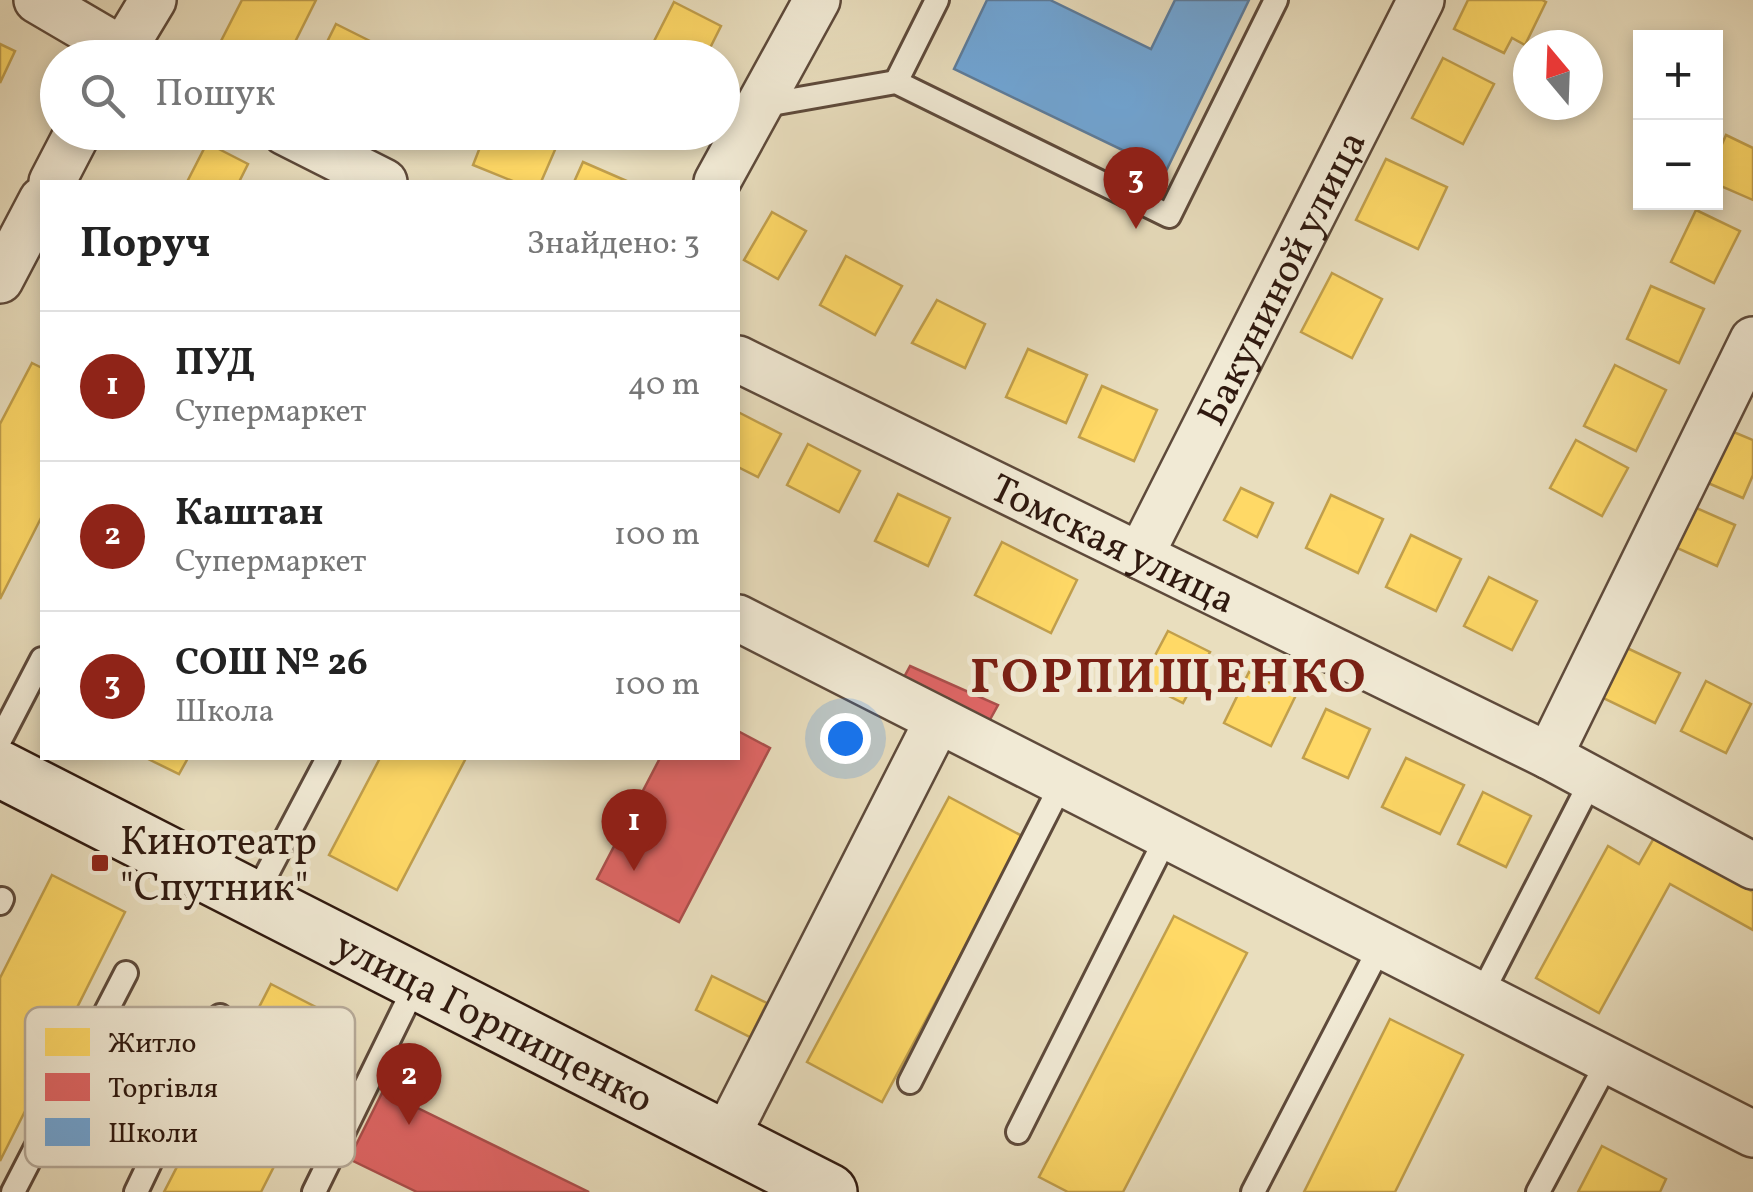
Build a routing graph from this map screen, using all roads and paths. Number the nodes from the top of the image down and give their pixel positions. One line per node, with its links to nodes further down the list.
1 (37, 0): 7 (street)
2 (152, 0): 8 (street)
3 (816, 0): 10 (street)
4 (937, 0): 9 (lane)
5 (1276, 0): 9 (lane)
6 (1422, 0): 22 (street, Бакуниной улица)
7 (101, 40)
8 (132, 40)
9 (896, 82): 10 (lane)
10 (759, 106): 11 (street)
11 (740, 140)
12 (69, 150): 15 (street)
13 (321, 150): 16 (street)
14 (735, 150): 17 (street)
15 (53, 180)
16 (380, 180)
17 (718, 180)
18 (40, 206): 19 (street)
19 (19, 265)
20 (1753, 340): 27 (street)
21 (740, 360): 22 (street, Томская улица)
22 (1140, 556): 27 (street, Томская улица)
23 (740, 619): 25 (street)
24 (40, 663): 26 (lane)
25 (938, 720): 31 (street); 45 (street)
26 (0, 740)
27 (1549, 756): 30 (street, Томская улица)
28 (327, 760): 34 (lane)
29 (0, 769): 34 (main road, улица Горпищенко)
30 (1592, 779): 33 (street, Томская улица); 38 (lane)
31 (1062, 782): 32 (street); 41 (lane)
32 (1167, 836): 35 (street); 43 (lane)
33 (1753, 866)
34 (254, 898): 37 (main road, улица Горпищенко)
35 (1381, 945): 38 (street); 53 (lane)
36 (126, 972): 39 (lane)
37 (416, 982): 42 (lane); 45 (main road, улица Горпищенко)
38 (1480, 996): 40 (street)
39 (108, 1007)
40 (1608, 1060): 44 (street); 54 (lane)
41 (910, 1082)
42 (355, 1108)
43 (1018, 1132)
44 (1753, 1134)
45 (725, 1139): 52 (main road, улица Горпищенко)
46 (26, 1167): 49 (lane)
47 (148, 1167): 50 (lane)
48 (326, 1167): 51 (lane)
49 (13, 1192)
50 (136, 1192)
51 (314, 1192)
52 (829, 1192)
53 (1253, 1192)
54 (1538, 1192)

